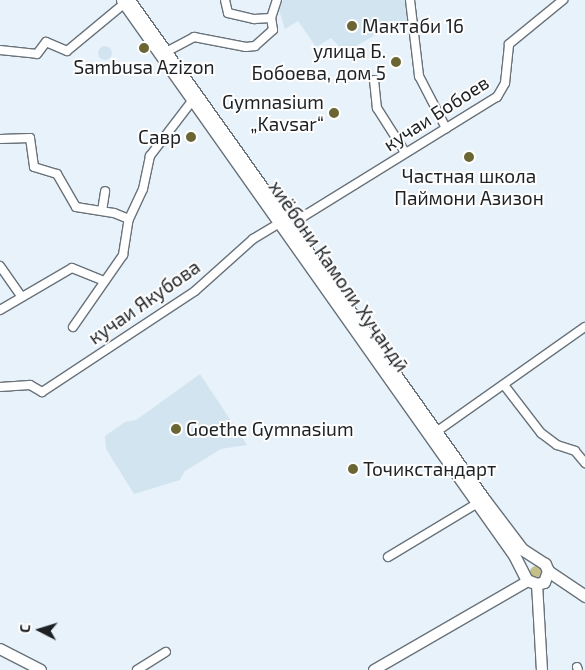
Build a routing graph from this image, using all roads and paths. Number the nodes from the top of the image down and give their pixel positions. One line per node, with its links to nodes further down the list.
1 (225, 0): 6 (street)
2 (277, 0): 6 (street)
3 (410, 0): 11 (street)
4 (563, 0): 11 (street, кучаи Бобоев)
5 (125, 1): 7 (street); 8 (main road); 10 (main road, хиёбони Камоли Хуҷандӣ)
6 (271, 18): 8 (street)
7 (0, 50)
8 (166, 52): 17 (main road)
9 (374, 80): 13 (street)
10 (192, 101): 16 (street); 17 (main road, хиёбони Камоли Хуҷандӣ)
11 (446, 128): 13 (street, кучаи Бобоев)
12 (0, 139): 15 (street)
13 (405, 152): 17 (street, кучаи Бобоев)
14 (105, 191): 15 (street)
15 (102, 211): 16 (street)
16 (129, 219): 19 (street)
17 (283, 221): 25 (street, кучаи Якубова); 26 (main road); 28 (main road, хиёбони Камоли Хуҷандӣ)
18 (0, 266): 20 (street)
19 (105, 282): 20 (street); 22 (street)
20 (21, 296): 21 (street)
21 (0, 310)
22 (73, 327)
23 (585, 327): 24 (street)
24 (504, 386): 26 (street); 27 (street)
25 (0, 387)
26 (436, 432): 28 (main road)
27 (585, 463)
28 (481, 501): 29 (street); 30 (main road); 31 (main road, хиёбони Камоли Хуҷандӣ)
29 (388, 557)
30 (545, 567): 31 (main road); 31 (main road); 32 (main road)
31 (533, 580): 32 (main road); 38 (main road); 39 (main road)
32 (566, 583): 33 (main road)
33 (585, 596)
34 (0, 649): 36 (main road)
35 (166, 652): 37 (street)
36 (41, 670)
37 (137, 670)
38 (374, 670)
39 (542, 670)

